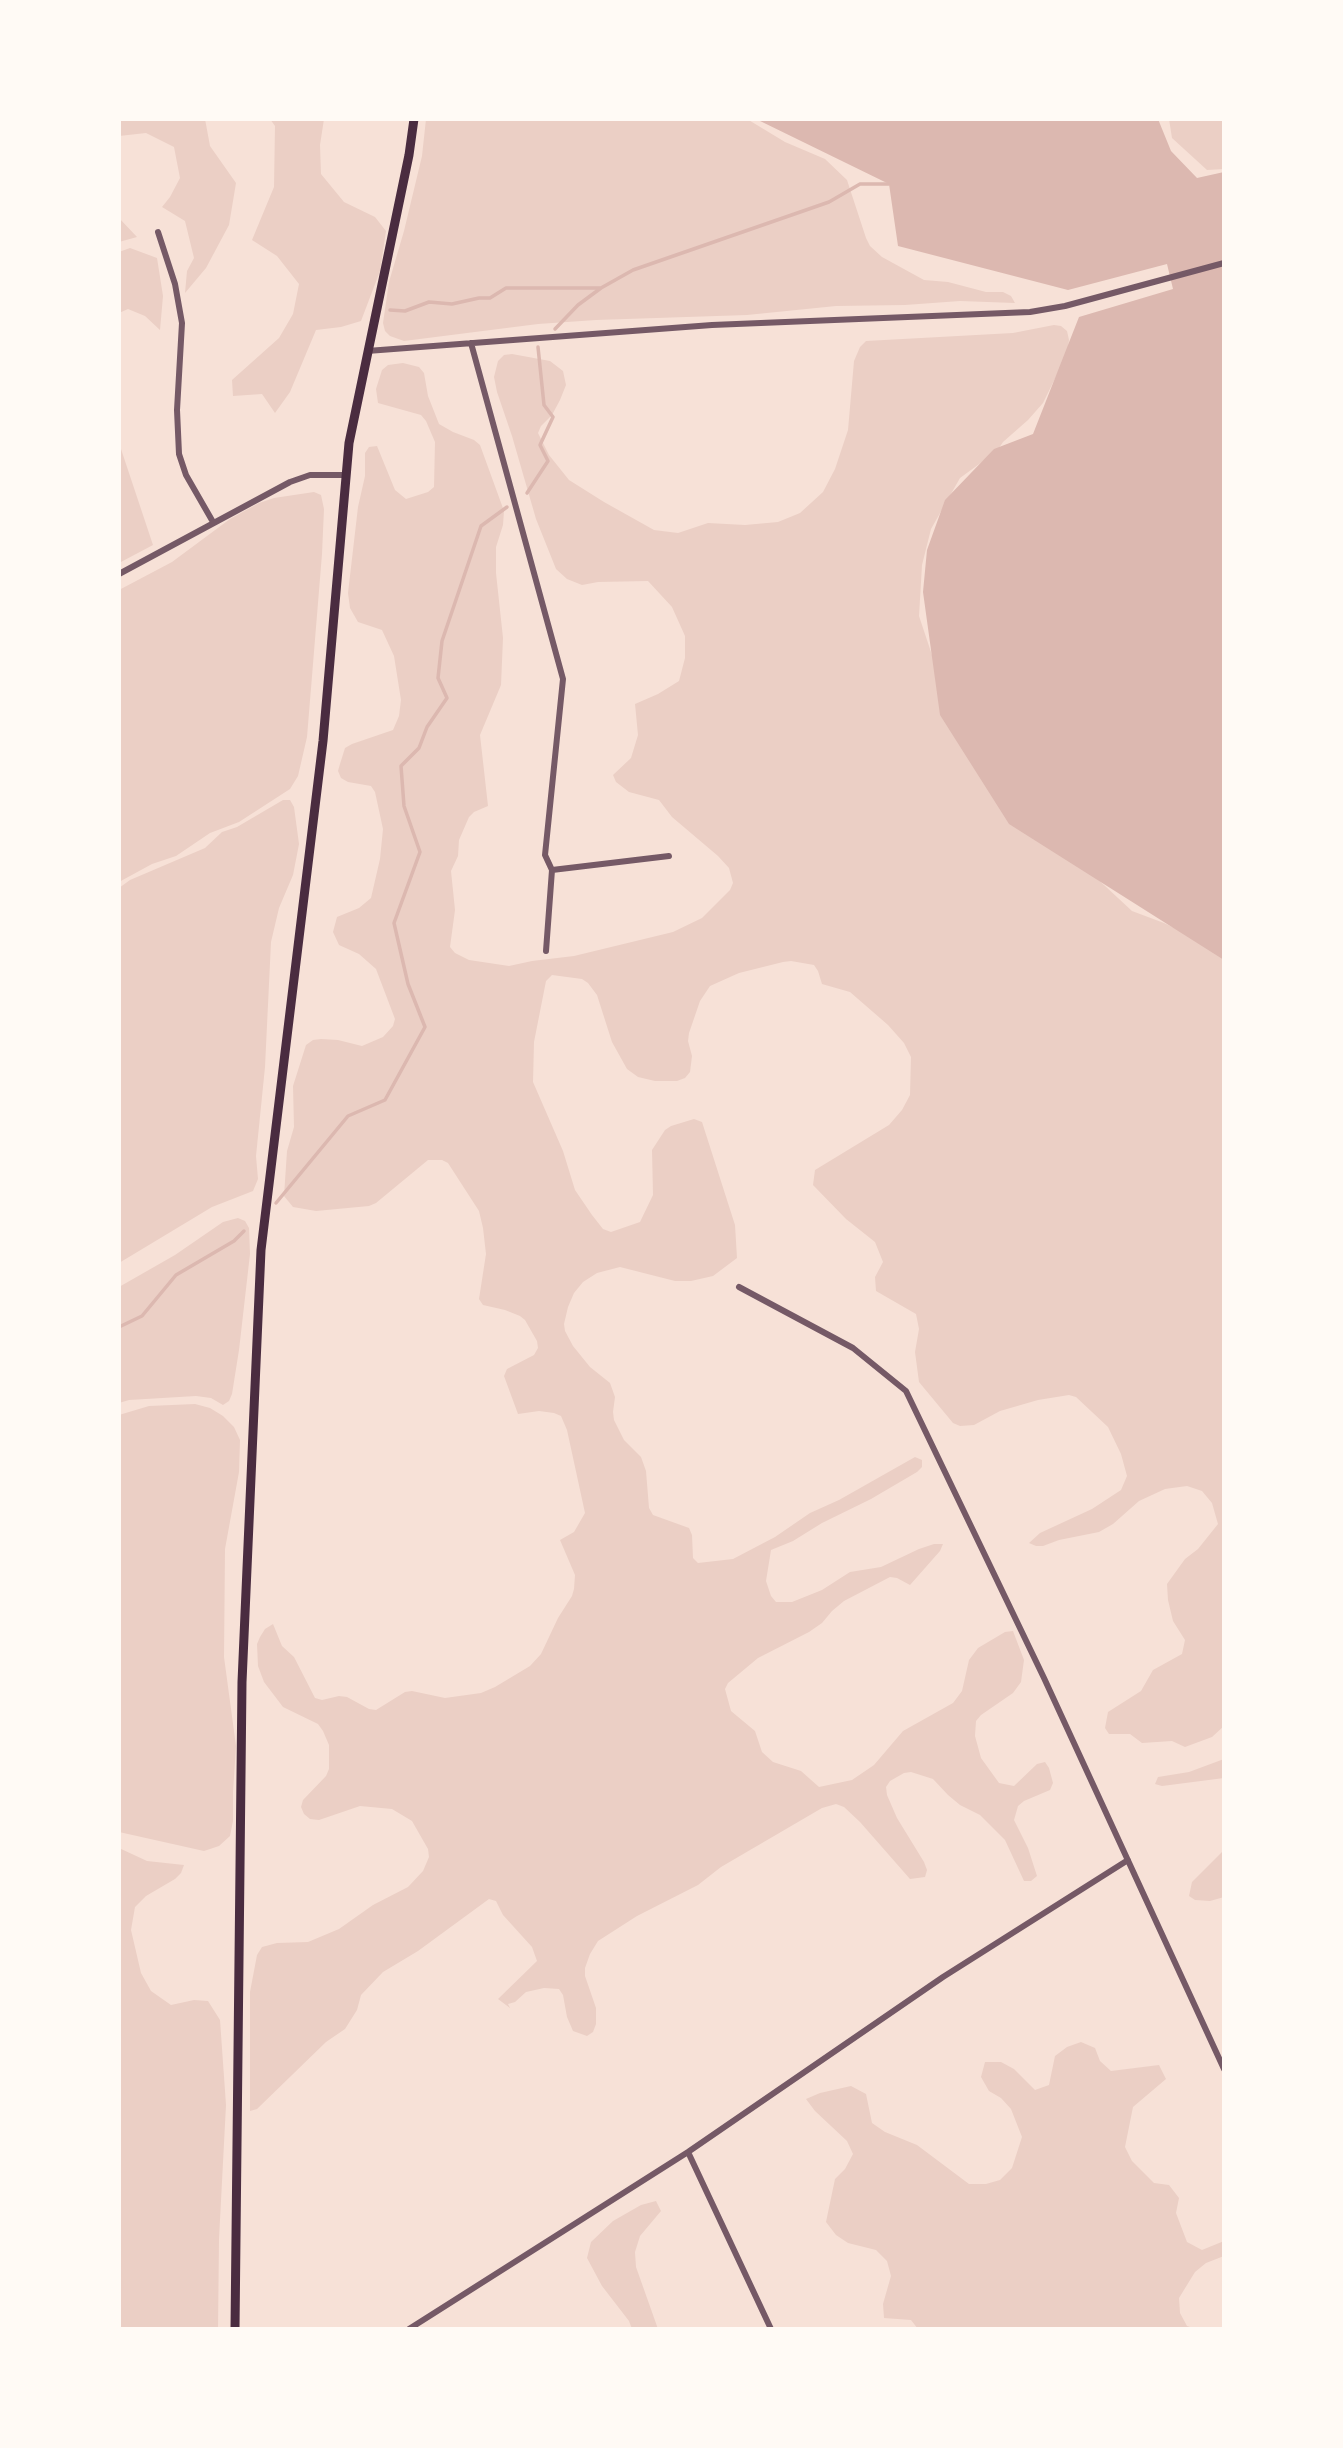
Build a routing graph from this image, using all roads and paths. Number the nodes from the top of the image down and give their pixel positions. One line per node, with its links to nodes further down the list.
1 (414, 119): 5 (main road)
2 (158, 232): 7 (street)
3 (1224, 262): 4 (street)
4 (471, 343): 5 (street); 10 (street)
5 (367, 351): 6 (main road)
6 (346, 475): 7 (street); 16 (main road)
7 (213, 522): 8 (street)
8 (119, 574)
9 (669, 856): 10 (street)
10 (552, 870): 11 (street)
11 (546, 951)
12 (739, 1287): 13 (street)
13 (1128, 1860): 14 (street); 15 (street)
14 (1224, 2069)
15 (688, 2152): 17 (street); 18 (street)
16 (235, 2329)
17 (409, 2329)
18 (771, 2329)

